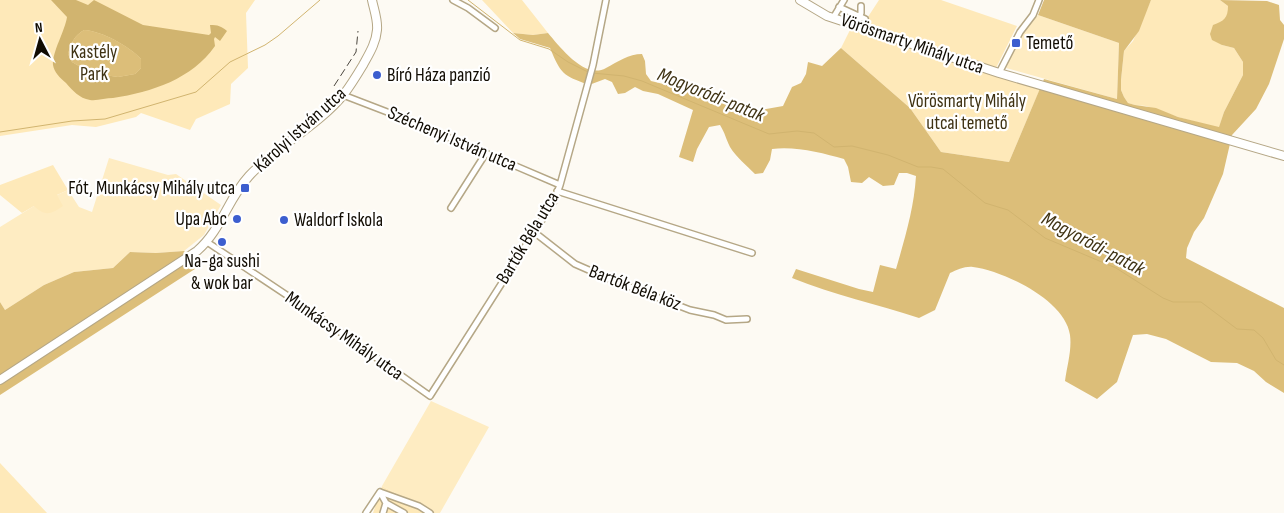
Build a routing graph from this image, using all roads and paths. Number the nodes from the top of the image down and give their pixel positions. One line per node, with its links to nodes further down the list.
1 (372, 0): 15 (main road, Károlyi István utca)
2 (453, 0): 13 (street)
3 (606, 0): 18 (street, Bartók Béla utca)
4 (800, 0): 10 (main road, Vörösmarty Mihály utca)
5 (844, 0): 8 (street)
6 (1039, 0): 14 (street)
7 (861, 6): 9 (street)
8 (839, 7): 9 (street); 10 (street)
9 (859, 16): 11 (street); 12 (street)
10 (833, 18): 12 (main road, Vörösmarty Mihály utca)
11 (865, 19)
12 (856, 25): 14 (main road, Vörösmarty Mihály utca)
13 (495, 28)
14 (999, 73): 17 (main road, Vörösmarty Mihály utca)
15 (343, 95): 16 (street, Széchenyi István utca); 21 (main road, Károlyi István utca)
16 (486, 153): 18 (street, Széchenyi István utca); 19 (street)
17 (1284, 156)
18 (559, 188): 20 (street, Bartók Béla utca); 22 (street, Széchenyi István utca)
19 (451, 208)
20 (534, 232): 23 (street, Bartók Béla köz); 25 (street, Bartók Béla utca)
21 (207, 242): 24 (main road, Károlyi István utca); 25 (street, Munkácsy Mihály utca)
22 (752, 253)
23 (747, 319)
24 (0, 380)
25 (430, 396)
26 (380, 492): 27 (street); 28 (street); 31 (street)
27 (386, 503): 29 (street); 30 (street)
28 (366, 513)
29 (383, 513)
30 (404, 513)
31 (430, 513)

